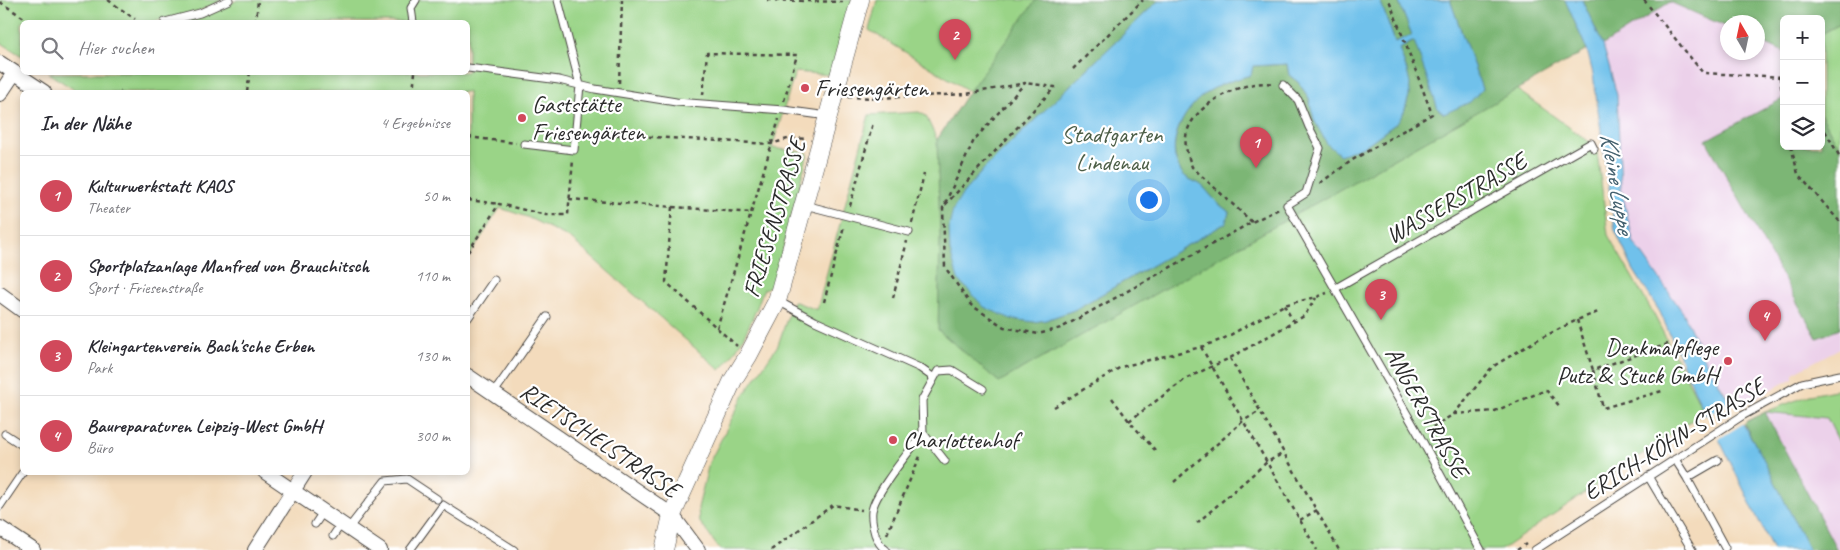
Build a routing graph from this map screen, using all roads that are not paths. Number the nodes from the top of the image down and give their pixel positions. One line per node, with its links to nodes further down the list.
1 (229, 0): 5 (lane)
2 (416, 0): 6 (lane)
3 (558, 0): 11 (lane)
4 (860, 2): 15 (street, FRIESENSTRASSE)
5 (173, 20)
6 (414, 20)
7 (0, 63): 9 (street)
8 (470, 68): 11 (lane)
9 (18, 71): 14 (street)
10 (23, 75): 13 (street)
11 (580, 85): 15 (lane); 16 (lane)
12 (1283, 86): 21 (lane, ANGERSTRASSE)
13 (42, 90)
14 (0, 94)
15 (828, 116): 18 (street, FRIESENSTRASSE)
16 (524, 144)
17 (1594, 149): 21 (lane, WASSERSTRASSE)
18 (804, 205): 19 (lane); 23 (street, FRIESENSTRASSE)
19 (909, 232)
20 (494, 280): 25 (lane)
21 (1336, 288): 61 (lane, ANGERSTRASSE)
22 (0, 294): 24 (street)
23 (777, 301): 29 (lane); 47 (street, FRIESENSTRASSE)
24 (20, 309)
25 (470, 315)
26 (547, 318): 31 (lane)
27 (1840, 375): 35 (lane, ERICH-KÖHN-STRASSE)
28 (470, 377): 31 (street, RIETSCHELSTRASSE)
29 (934, 378): 30 (lane); 32 (lane)
30 (984, 389)
31 (493, 394): 47 (street, RIETSCHELSTRASSE)
32 (923, 433): 37 (lane); 52 (lane)
33 (5, 434): 34 (lane)
34 (20, 444)
35 (1675, 459): 41 (lane, ERICH-KÖHN-STRASSE); 42 (lane)
36 (1718, 460): 42 (lane)
37 (945, 461)
38 (21, 475): 45 (lane)
39 (269, 475): 43 (street)
40 (303, 475): 43 (street)
41 (1648, 476): 62 (lane, ERICH-KÖHN-STRASSE); 63 (lane)
42 (1687, 478): 53 (lane)
43 (293, 491): 46 (street); 55 (street)
44 (437, 498): 49 (lane)
45 (0, 506)
46 (323, 512): 48 (lane); 49 (street)
47 (672, 515): 59 (street, FRIESENSTRASSE); 60 (street, RIETSCHELSTRASSE)
48 (315, 524)
49 (345, 526): 51 (lane); 56 (street)
50 (2, 533): 54 (street)
51 (333, 536)
52 (884, 548)
53 (1725, 548)
54 (33, 550)
55 (255, 550)
56 (380, 550)
57 (410, 550): 58 (lane)
58 (514, 550)
59 (664, 550)
60 (698, 550)
61 (1481, 550)
62 (1535, 550)
63 (1692, 550)

